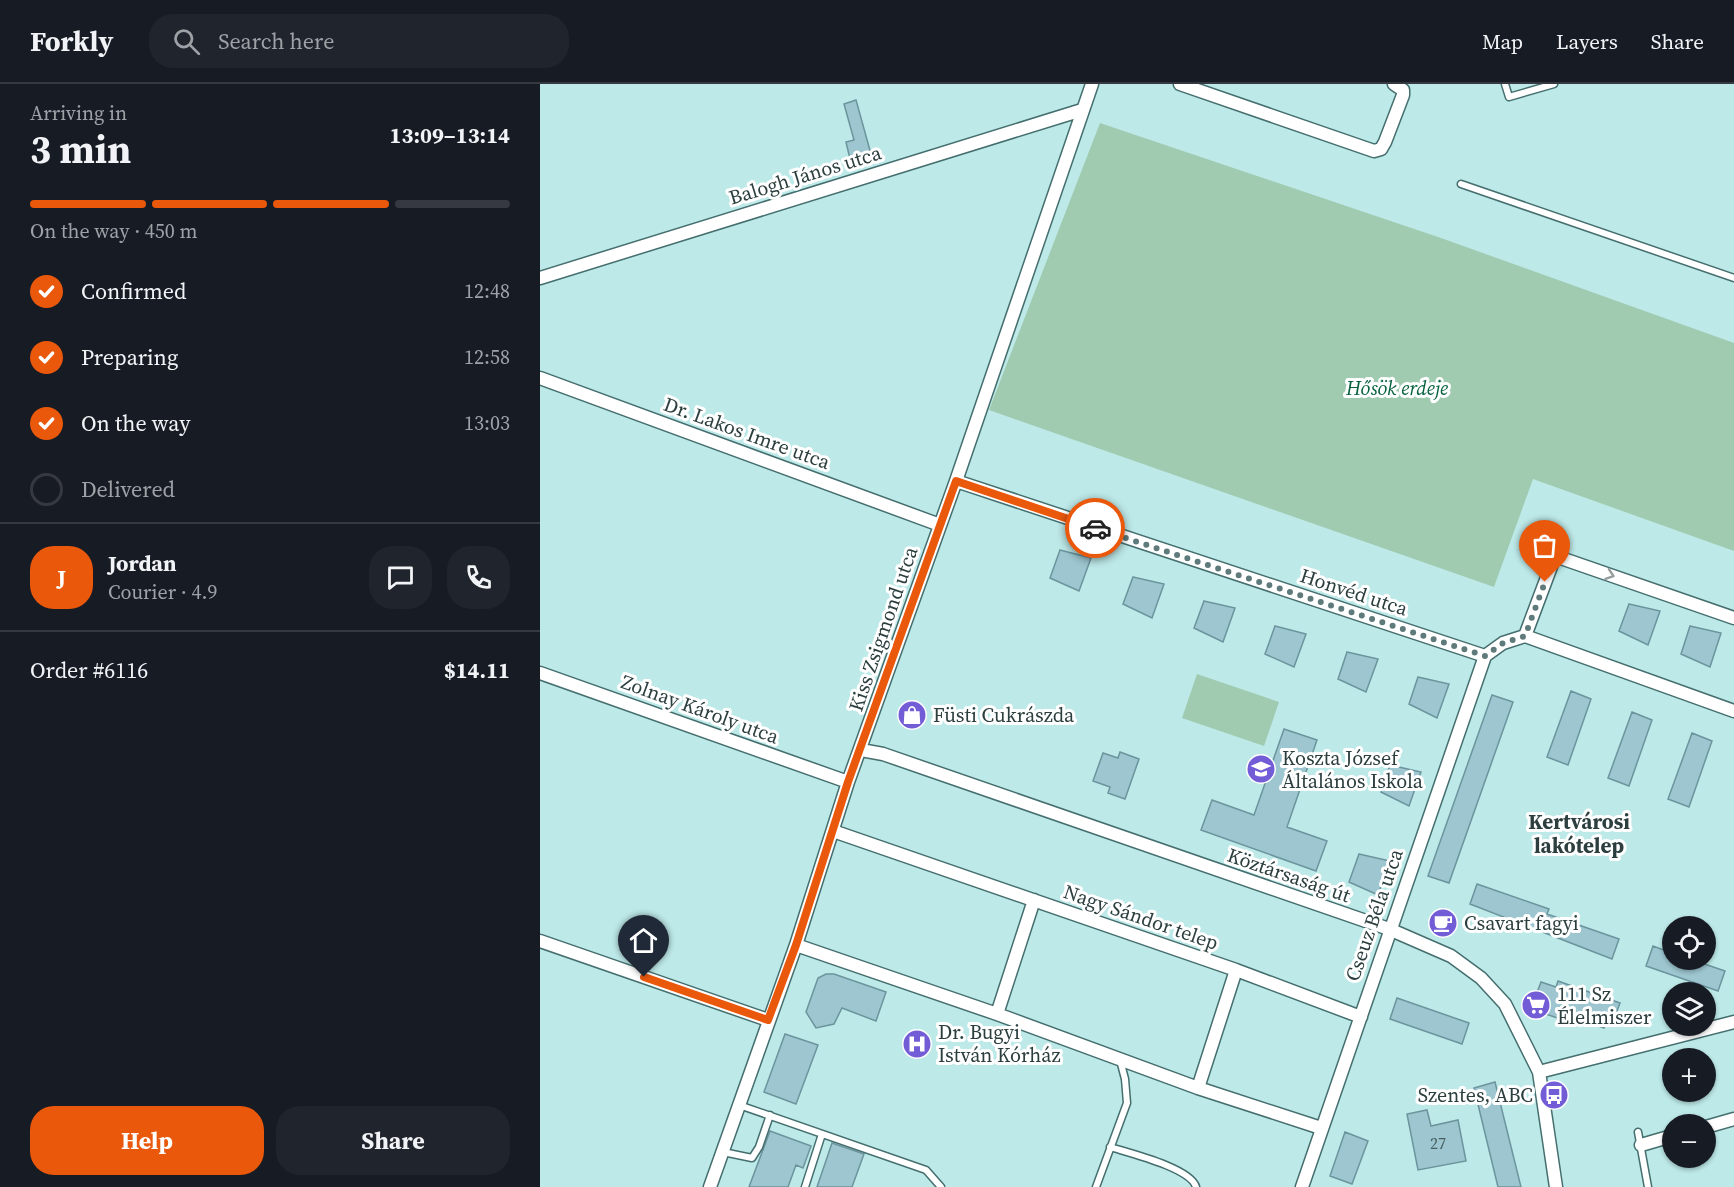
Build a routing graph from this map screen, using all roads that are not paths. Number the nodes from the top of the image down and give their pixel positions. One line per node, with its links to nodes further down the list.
1 (1092, 84): 6 (street, Kiss Zsigmond utca)
2 (1180, 84): 3 (street)
3 (1394, 84)
4 (1505, 84): 5 (lane)
5 (1554, 84)
6 (1082, 110): 8 (street, Balogh János utca); 11 (street, Kiss Zsigmond utca)
7 (1461, 184): 9 (lane)
8 (540, 278)
9 (1734, 279)
10 (540, 378): 12 (street, Dr. Lakos Imre utca)
11 (956, 481): 12 (street, Kiss Zsigmond utca); 15 (street, Honvéd utca)
12 (940, 525): 18 (street, Kiss Zsigmond utca)
13 (1734, 618): 14 (street, one-way to 13)
14 (1525, 636): 15 (street); 17 (street)
15 (1485, 656): 22 (street, Cseuz Béla utca)
16 (540, 673): 19 (street, Zolnay Károly utca)
17 (1734, 711)
18 (861, 750): 19 (street, Kiss Zsigmond utca); 22 (street, Köztársaság út)
19 (848, 782): 20 (street, Kiss Zsigmond utca)
20 (833, 831): 21 (street, Nagy Sándor telep); 24 (street, Kiss Zsigmond utca)
21 (1034, 900): 25 (street, Nagy Sándor telep); 26 (street, Nagy Sándor telep)
22 (1389, 929): 27 (street, Cseuz Béla utca); 31 (street, Köztársaság út)
23 (540, 941): 28 (street)
24 (796, 945): 26 (street); 28 (street, Kiss Zsigmond utca)
25 (1236, 970): 27 (street, Nagy Sándor telep); 32 (street, Nagy Sándor telep)
26 (997, 1014): 30 (street)
27 (1361, 1017): 37 (street, Cseuz Béla utca)
28 (768, 1020): 33 (street, Kiss Zsigmond utca)
29 (1734, 1022): 31 (street)
30 (1120, 1060): 32 (street); 42 (lane)
31 (1539, 1072): 50 (street, Köztársaság út)
32 (1198, 1088): 37 (street)
33 (738, 1105): 34 (lane); 43 (street, Kiss Zsigmond utca)
34 (770, 1115): 39 (lane); 43 (lane)
35 (1734, 1119): 36 (street)
36 (1716, 1124)
37 (1321, 1128): 49 (street, Cseuz Béla utca)
38 (1638, 1132): 41 (lane)
39 (822, 1134): 45 (lane); 46 (lane)
40 (1662, 1139): 41 (street)
41 (1641, 1145): 51 (lane)
42 (1110, 1147): 47 (lane); 48 (lane)
43 (722, 1152): 44 (street, Kiss Zsigmond utca)
44 (710, 1187)
45 (805, 1187)
46 (941, 1187)
47 (1096, 1187)
48 (1196, 1187)
49 (1302, 1187)
50 (1556, 1187)
51 (1648, 1187)

